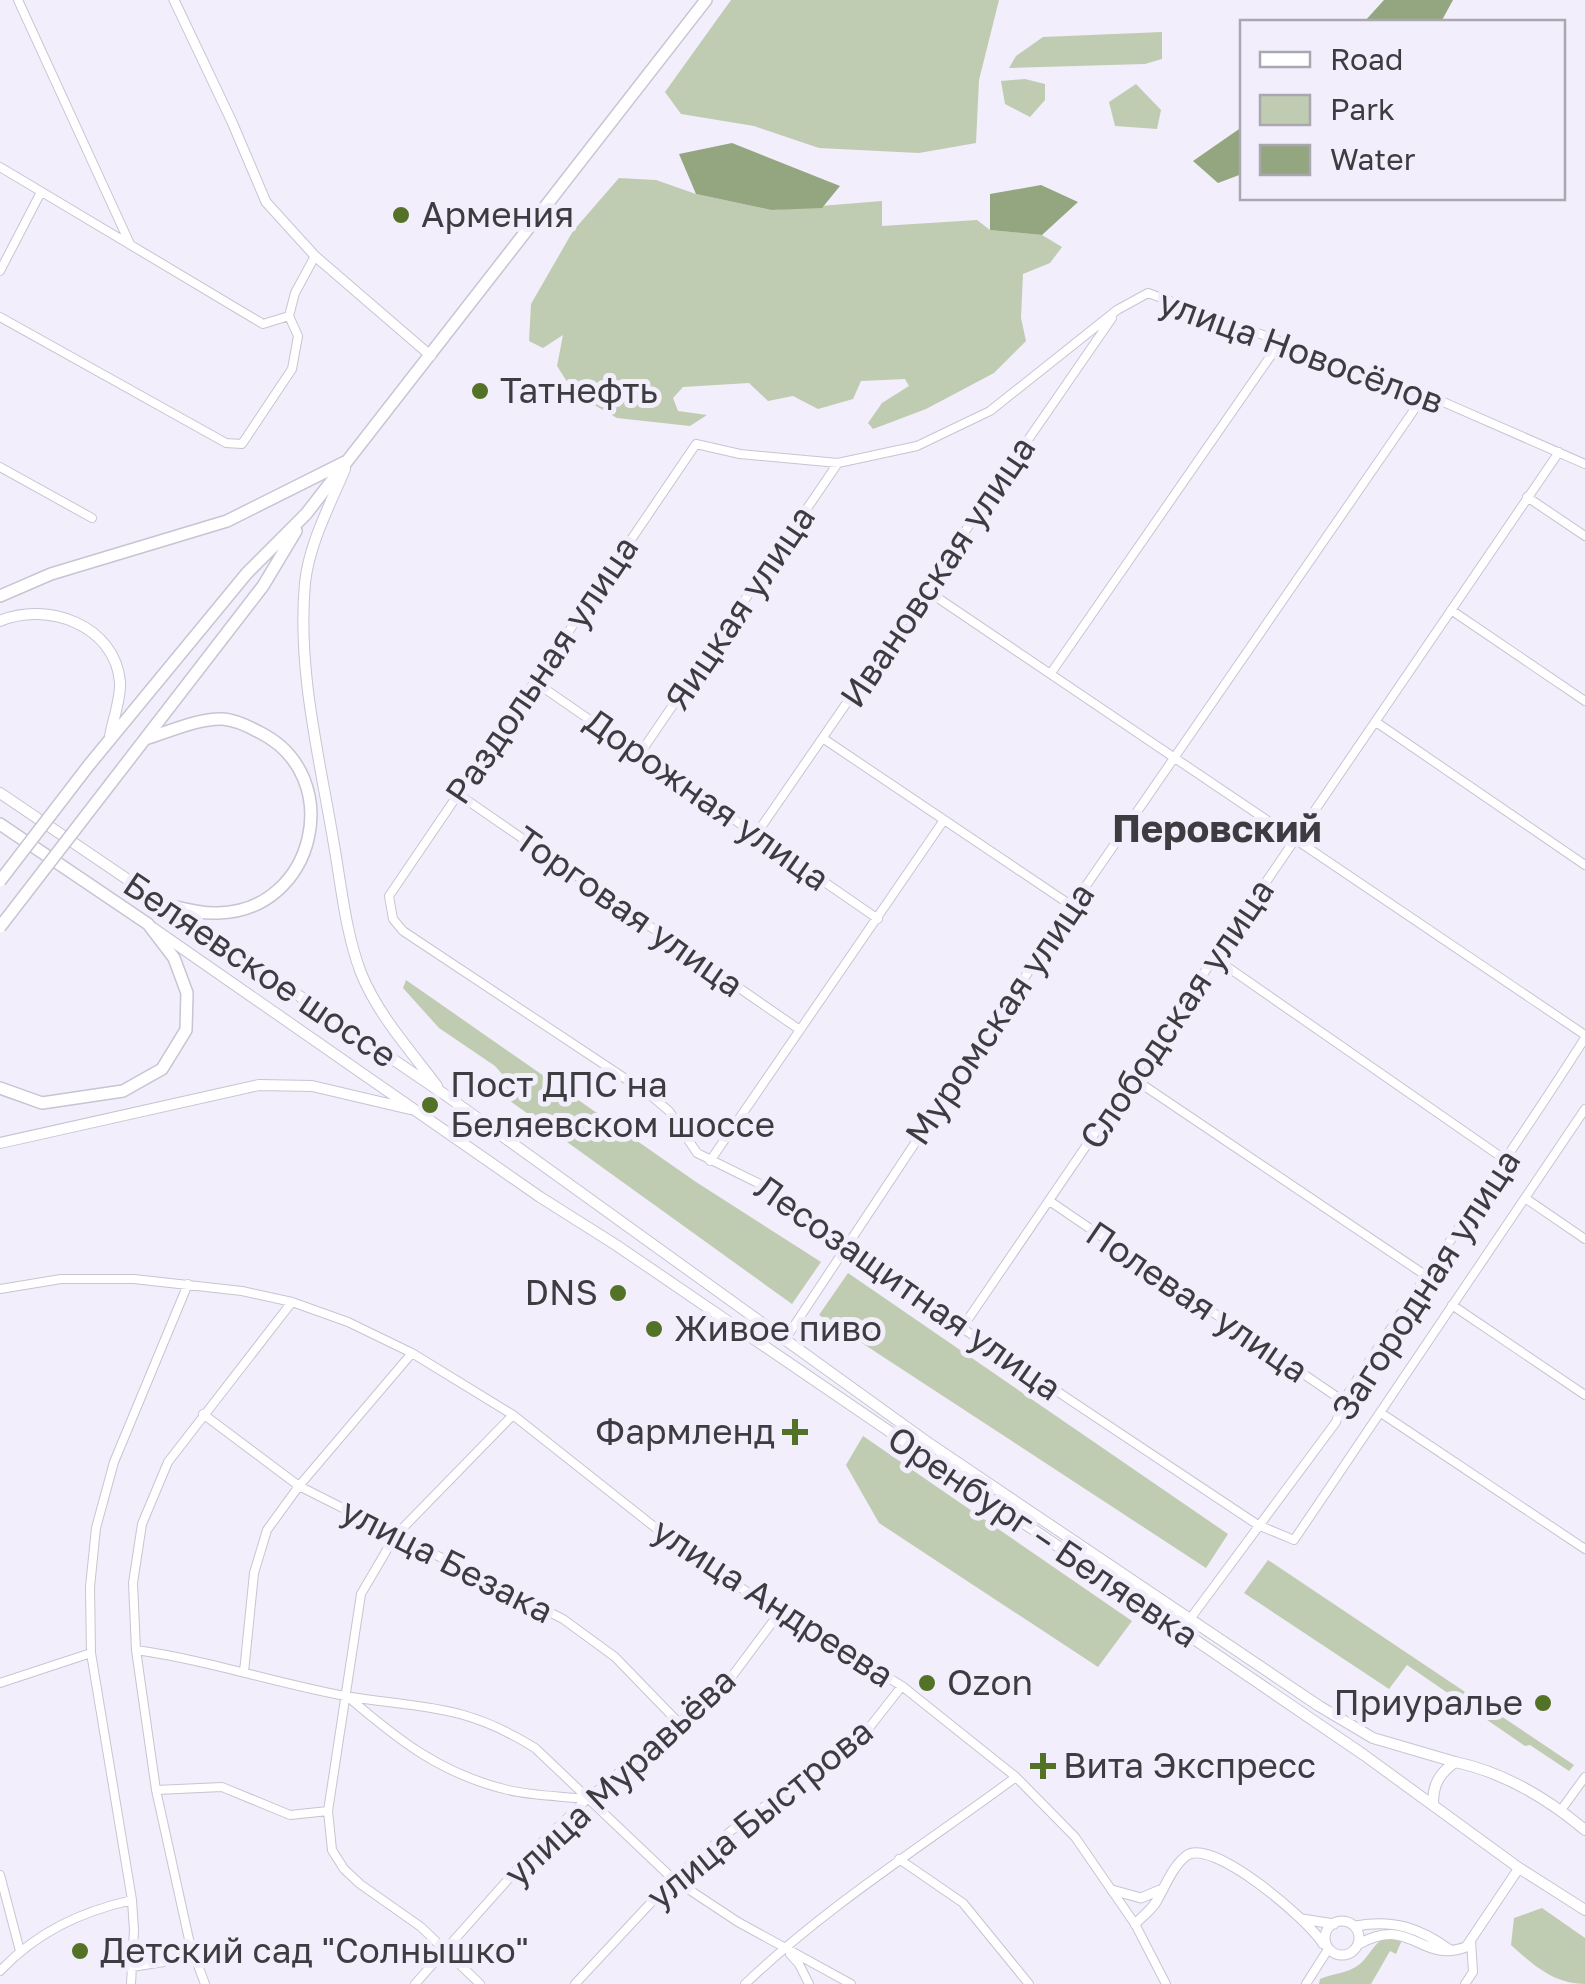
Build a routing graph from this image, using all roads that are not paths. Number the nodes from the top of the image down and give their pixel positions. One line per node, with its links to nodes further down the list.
1 (18, 0): 6 (street)
2 (174, 0): 9 (street)
3 (706, 0): 15 (main road)
4 (0, 168): 5 (street)
5 (40, 192): 7 (street); 10 (street)
6 (118, 215): 7 (street); 8 (street)
7 (100, 227): 8 (street)
8 (130, 244): 12 (street)
9 (314, 256): 12 (street); 15 (street)
10 (0, 271)
11 (1117, 310): 14 (street, улица Новосёлов); 20 (street, улица Новосёлов); 27 (street, Ивановская улица)
12 (289, 316): 13 (street)
13 (0, 317)
14 (1280, 341): 16 (street, улица Новосёлов); 31 (street)
15 (431, 356): 19 (main road)
16 (1424, 394): 18 (street, улица Новосёлов); 39 (street, Муромская улица)
17 (696, 444): 20 (street, улица Новосёлов); 32 (street, Раздольная улица)
18 (1559, 452): 21 (street, улица Новосёлов); 23 (street, Слободская улица)
19 (349, 460): 24 (main road); 28 (main road); 59 (main road)
20 (838, 464): 38 (street, Яицкая улица)
21 (1585, 464)
22 (0, 466): 25 (street)
23 (1527, 497): 26 (street); 29 (street, Слободская улица)
24 (306, 514): 35 (main road); 36 (main road)
25 (92, 518)
26 (1585, 536)
27 (926, 590): 31 (street); 37 (street, Ивановская улица)
28 (0, 596)
29 (1451, 610): 33 (street); 34 (street, Слободская улица)
30 (0, 621): 35 (main road)
31 (1051, 674): 39 (street)
32 (535, 682): 38 (street, Дорожная улица); 41 (street, Раздольная улица)
33 (1585, 701)
34 (1376, 722): 45 (street, Слободская улица); 46 (street)
35 (110, 736): 47 (main road, bridge)
36 (148, 738): 49 (main road); 53 (main road, bridge)
37 (824, 739): 42 (street); 44 (street, Ивановская улица)
38 (641, 752): 44 (street, Дорожная улица)
39 (1175, 756): 45 (street); 50 (street, Муромская улица)
40 (0, 793): 49 (main road, Беляевское шоссе)
41 (458, 794): 48 (street, Раздольная улица); 55 (street, Торговая улица)
42 (944, 820): 50 (street); 51 (street)
43 (0, 824): 52 (main road, Беляевское шоссе)
44 (757, 833): 51 (street, Дорожная улица)
45 (1296, 837): 54 (street, Слободская улица); 56 (street)
46 (1585, 864)
47 (0, 881)
48 (388, 896): 63 (street, Лесозащитная улица)
49 (164, 904): 59 (main road, Беляевское шоссе)
50 (1072, 906): 68 (street, Муромская улица)
51 (878, 919): 55 (street)
52 (148, 924): 58 (main road); 61 (main road, Беляевское шоссе)
53 (0, 927)
54 (1213, 958): 57 (street, Слободская улица); 64 (street)
55 (800, 1030): 63 (street)
56 (1585, 1037): 64 (street, Загородная улица)
57 (1134, 1079): 66 (street, Слободская улица); 71 (street)
58 (0, 1088)
59 (444, 1094): 69 (main road, Беляевское шоссе)
60 (1585, 1108): 65 (street)
61 (420, 1112): 62 (main road); 70 (main road, Беляевское шоссе)
62 (0, 1142)
63 (710, 1161): 68 (street, Лесозащитная улица)
64 (1507, 1161): 71 (street, Загородная улица)
65 (1525, 1198): 67 (street); 75 (street)
66 (1050, 1202): 76 (street, Слободская улица); 80 (street, Полевая улица)
67 (1585, 1239)
68 (844, 1246): 76 (street, Лесозащитная улица); 77 (street, Муромская улица)
69 (664, 1254): 77 (main road, Оренбург – Беляевка)
70 (652, 1270): 102 (main road, Оренбург – Беляевка)
71 (1424, 1275): 80 (street, Загородная улица)
72 (188, 1284): 73 (street, улица Андреева); 74 (street, улица Андреева); 91 (street)
73 (0, 1289)
74 (292, 1302): 78 (street, улица Андреева); 82 (street)
75 (1452, 1305): 79 (street); 81 (street)
76 (962, 1328): 85 (street, Лесозащитная улица)
77 (784, 1341): 89 (main road, Оренбург – Беляевка)
78 (412, 1353): 83 (street, улица Андреева); 84 (street)
79 (1585, 1395)
80 (1343, 1401): 85 (street, Загородная улица)
81 (1382, 1413): 85 (street); 87 (street)
82 (202, 1414): 84 (street, улица Безака); 90 (street)
83 (513, 1415): 86 (street); 88 (street, улица Андреева)
84 (299, 1486): 86 (street, улица Безака); 92 (street)
85 (1258, 1525): 89 (street, Загородная улица)
86 (395, 1536): 95 (street); 96 (street, улица Безака)
87 (1585, 1549)
88 (780, 1612): 94 (street, улица Андреева); 96 (street, улица Муравьёва)
89 (1190, 1619): 97 (main road, Оренбург – Беляевка)
90 (136, 1650): 92 (street); 100 (street)
91 (91, 1653): 93 (street); 112 (street)
92 (244, 1672): 95 (street)
93 (0, 1683)
94 (902, 1686): 98 (street, улица Андреева); 109 (street, улица Быстрова)
95 (347, 1696): 101 (street); 101 (street); 104 (street)
96 (679, 1723): 101 (street, улица Муравьёва)
97 (1455, 1762): 102 (main road); 103 (main road, Оренбург – Беляевка)
98 (1016, 1777): 106 (street); 111 (street, улица Андреева)
99 (1585, 1777): 103 (street)
100 (156, 1790): 104 (street); 125 (street)
101 (587, 1799): 109 (street); 121 (street, улица Муравьёва)
102 (1433, 1804): 107 (main road, Оренбург – Беляевка)
103 (1562, 1810): 105 (main road, Оренбург – Беляевка)
104 (328, 1812): 121 (street)
105 (1585, 1830)
106 (899, 1859): 122 (street); 136 (street)
107 (1519, 1868): 113 (main road, Оренбург – Беляевка); 118 (street)
108 (0, 1875): 124 (street)
109 (673, 1879): 122 (street); 132 (street, улица Быстрова)
110 (1162, 1888): 111 (street); 114 (street); 115 (street)
111 (1112, 1890): 115 (street, улица Андреева)
112 (132, 1900): 124 (street); 126 (street)
113 (1585, 1910)
114 (1302, 1919): 116 (street); 120 (street)
115 (1135, 1924): 137 (street, улица Андреева)
116 (1334, 1924): 117 (street); 120 (street)
117 (1356, 1926): 119 (street); 123 (street)
118 (1472, 1940): 123 (street); 139 (street)
119 (1359, 1944): 120 (street); 123 (street)
120 (1325, 1947): 138 (street)
121 (446, 1948): 130 (street, улица Муравьёва); 131 (street)
122 (783, 1948): 133 (street); 134 (street); 135 (street)
123 (1450, 1950)
124 (20, 1951): 127 (street)
125 (195, 1957): 126 (street); 129 (street)
126 (132, 1967): 128 (street)
127 (0, 1971)
128 (131, 1984)
129 (205, 1984)
130 (415, 1984)
131 (480, 1984)
132 (575, 1984)
133 (745, 1984)
134 (809, 1984)
135 (851, 1984)
136 (1029, 1984)
137 (1166, 1984)
138 (1306, 1984)
139 (1465, 1984)

